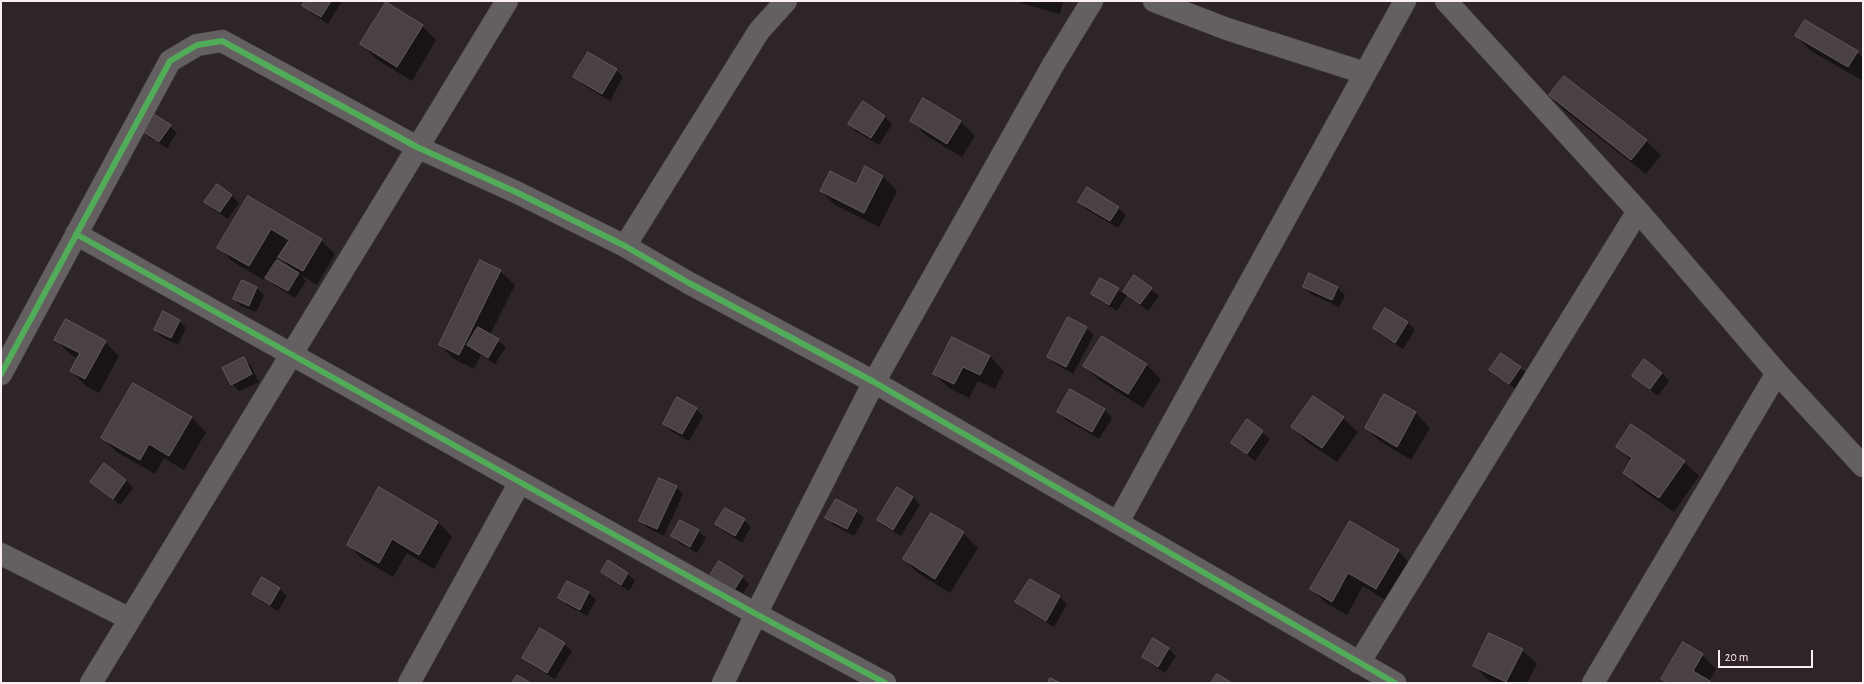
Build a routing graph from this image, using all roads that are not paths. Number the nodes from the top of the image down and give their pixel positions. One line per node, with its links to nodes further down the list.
1 (507, 1): 8 (street)
2 (786, 1): 11 (street)
3 (1092, 1): 15 (street)
4 (1154, 1): 7 (street)
5 (1405, 1): 7 (street)
6 (1446, 1): 9 (street)
7 (1365, 73): 18 (street)
8 (417, 147): 10 (street); 11 (street); 12 (street)
9 (1638, 211): 13 (street); 22 (street)
10 (76, 234): 12 (street); 14 (street)
11 (625, 246): 15 (street)
12 (290, 354): 17 (street); 21 (street)
13 (1777, 373): 16 (street); 28 (street)
14 (1, 374)
15 (874, 382): 18 (street); 20 (street)
16 (1863, 466)
17 (520, 482): 20 (street); 24 (street)
18 (1118, 522): 22 (street)
19 (1, 554): 21 (street)
20 (756, 614): 25 (street); 26 (street)
21 (130, 619): 23 (street)
22 (1359, 663): 27 (street)
23 (91, 683)
24 (408, 683)
25 (724, 683)
26 (885, 683)
27 (1395, 683)
28 (1593, 683)

